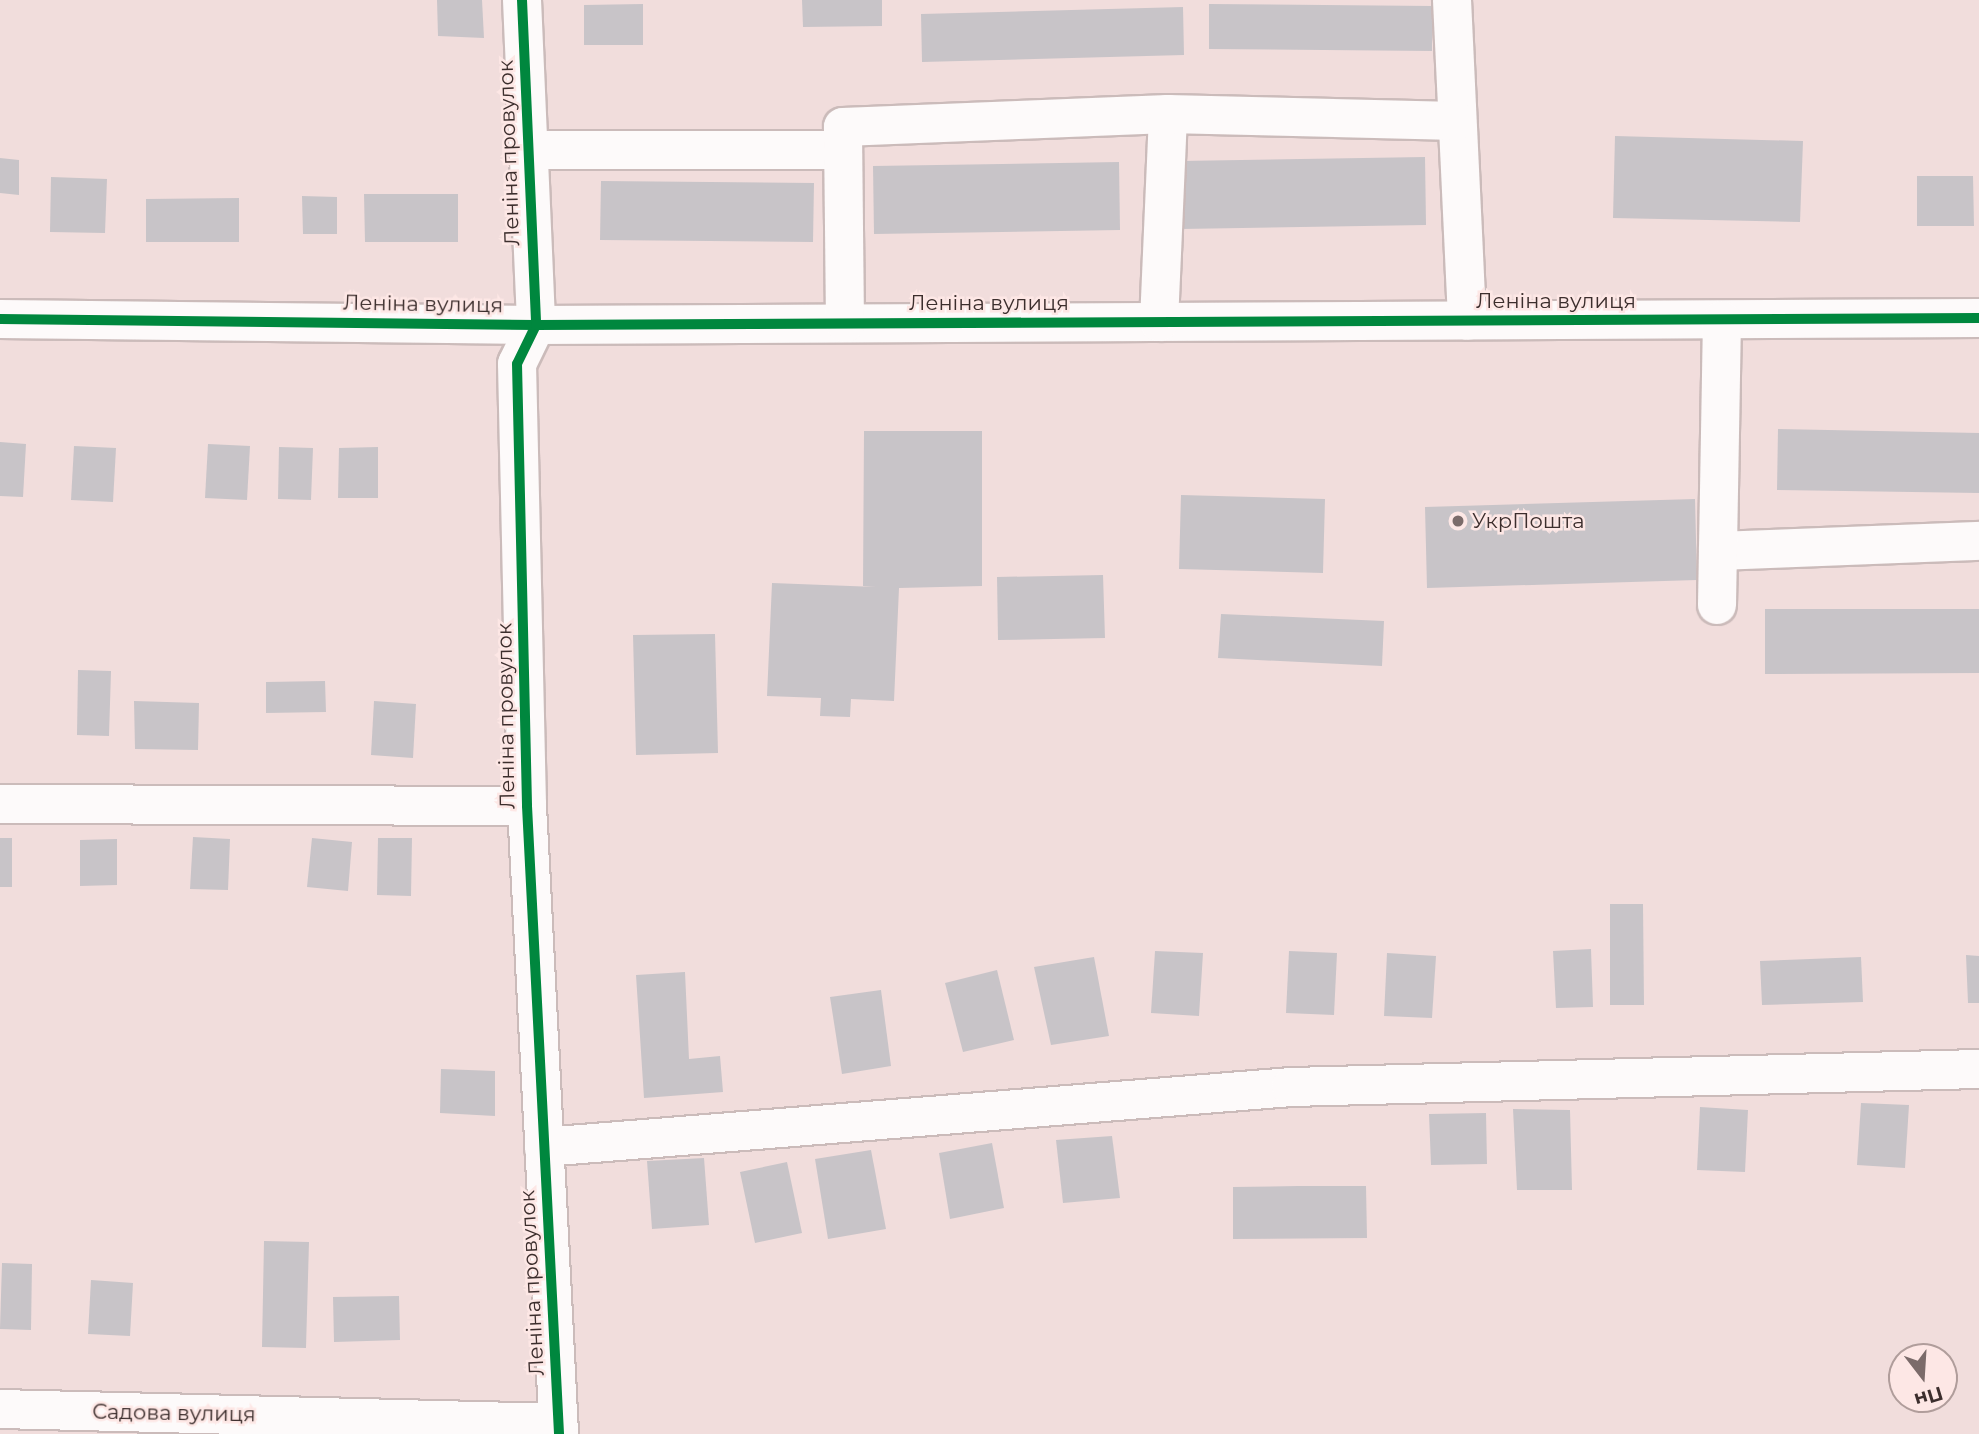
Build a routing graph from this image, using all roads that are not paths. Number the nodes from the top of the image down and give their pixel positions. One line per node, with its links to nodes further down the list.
1 (522, 0): 5 (street, Леніна провулок)
2 (1452, 0): 4 (street)
3 (1168, 114): 4 (street); 6 (street); 11 (street)
4 (1457, 121): 10 (street)
5 (528, 150): 6 (street); 13 (street, Леніна провулок)
6 (843, 150): 12 (street)
7 (1979, 318): 9 (street, Леніна вулиця)
8 (0, 319): 13 (street, Леніна вулиця)
9 (1722, 320): 10 (street, Леніна вулиця); 15 (street)
10 (1467, 321): 11 (street, Леніна вулиця)
11 (1159, 322): 12 (street, Леніна вулиця)
12 (845, 323): 13 (street, Леніна вулиця)
13 (536, 325): 18 (street, Леніна провулок)
14 (1979, 541): 15 (street)
15 (1718, 551): 16 (street)
16 (1717, 605)
17 (0, 804): 18 (street)
18 (527, 806): 20 (street, Леніна провулок)
19 (1979, 1069): 20 (street)
20 (544, 1147): 22 (street, Леніна провулок)
21 (0, 1409): 22 (street, Садова вулиця)
22 (558, 1429)

